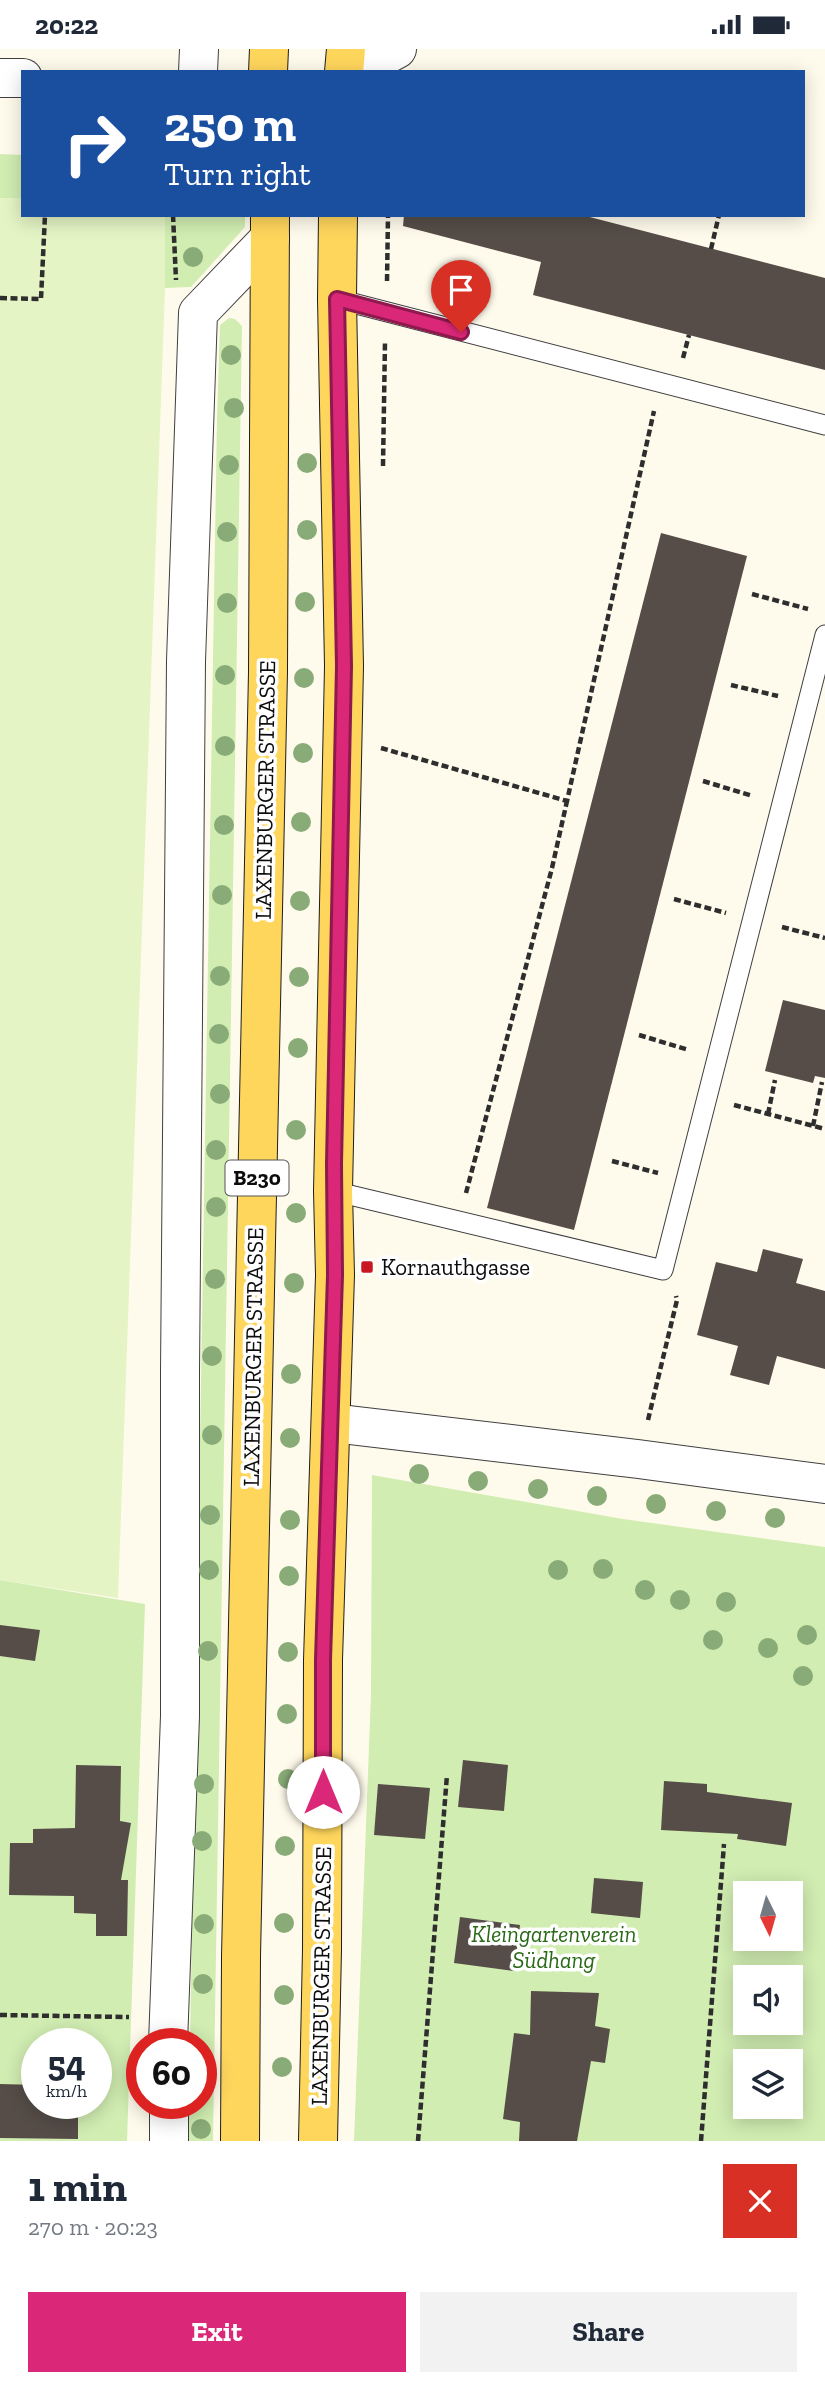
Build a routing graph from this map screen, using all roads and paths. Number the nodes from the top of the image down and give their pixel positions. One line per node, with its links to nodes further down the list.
1 (199, 49): 5 (street)
2 (269, 49): 6 (main road)
3 (346, 49): 7 (main road)
4 (397, 49): 8 (street)
5 (198, 70)
6 (268, 70)
7 (344, 70)
8 (358, 70)
9 (0, 78): 10 (street)
10 (21, 79)
11 (45, 217): 17 (path)
12 (173, 217): 19 (path)
13 (338, 217): 18 (main road, LAXENBURGER STRASSE)
14 (719, 217): 16 (path)
15 (270, 226): 19 (street, LAXENBURGER STRASSE); 57 (main road, LAXENBURGER STRASSE / B230)
16 (711, 249)
17 (0, 298)
18 (337, 299): 20 (lane); 27 (main road, LAXENBURGER STRASSE)
19 (198, 313): 54 (street)
20 (660, 383): 21 (lane); 29 (path)
21 (825, 425)
22 (752, 594): 23 (path)
23 (813, 610)
24 (825, 635): 26 (lane)
25 (731, 685): 26 (path)
26 (807, 704): 30 (lane)
27 (341, 751): 29 (path); 44 (main road, LAXENBURGER STRASSE)
28 (703, 781): 30 (path)
29 (567, 801): 45 (path)
30 (782, 804): 32 (lane)
31 (674, 899): 32 (path)
32 (752, 920): 33 (path); 35 (lane)
33 (825, 938)
34 (639, 1035): 35 (path)
35 (717, 1058): 38 (lane)
36 (775, 1080): 39 (path)
37 (822, 1082): 40 (path)
38 (707, 1098): 39 (path); 43 (lane)
39 (768, 1114): 40 (path)
40 (813, 1126): 41 (path)
41 (825, 1129)
42 (612, 1161): 43 (path)
43 (685, 1181): 45 (lane)
44 (333, 1191): 45 (lane); 47 (main road, LAXENBURGER STRASSE)
45 (459, 1221)
46 (677, 1300): 48 (path)
47 (332, 1423): 48 (street); 58 (main road, LAXENBURGER STRASSE)
48 (638, 1459): 49 (street)
49 (825, 1485)
50 (447, 1775): 59 (path)
51 (724, 1843): 60 (path)
52 (0, 2015): 53 (path)
53 (136, 2028)
54 (168, 2028)
55 (169, 2119): 56 (street)
56 (169, 2141)
57 (240, 2141)
58 (318, 2141)
59 (418, 2141)
60 (701, 2141)

